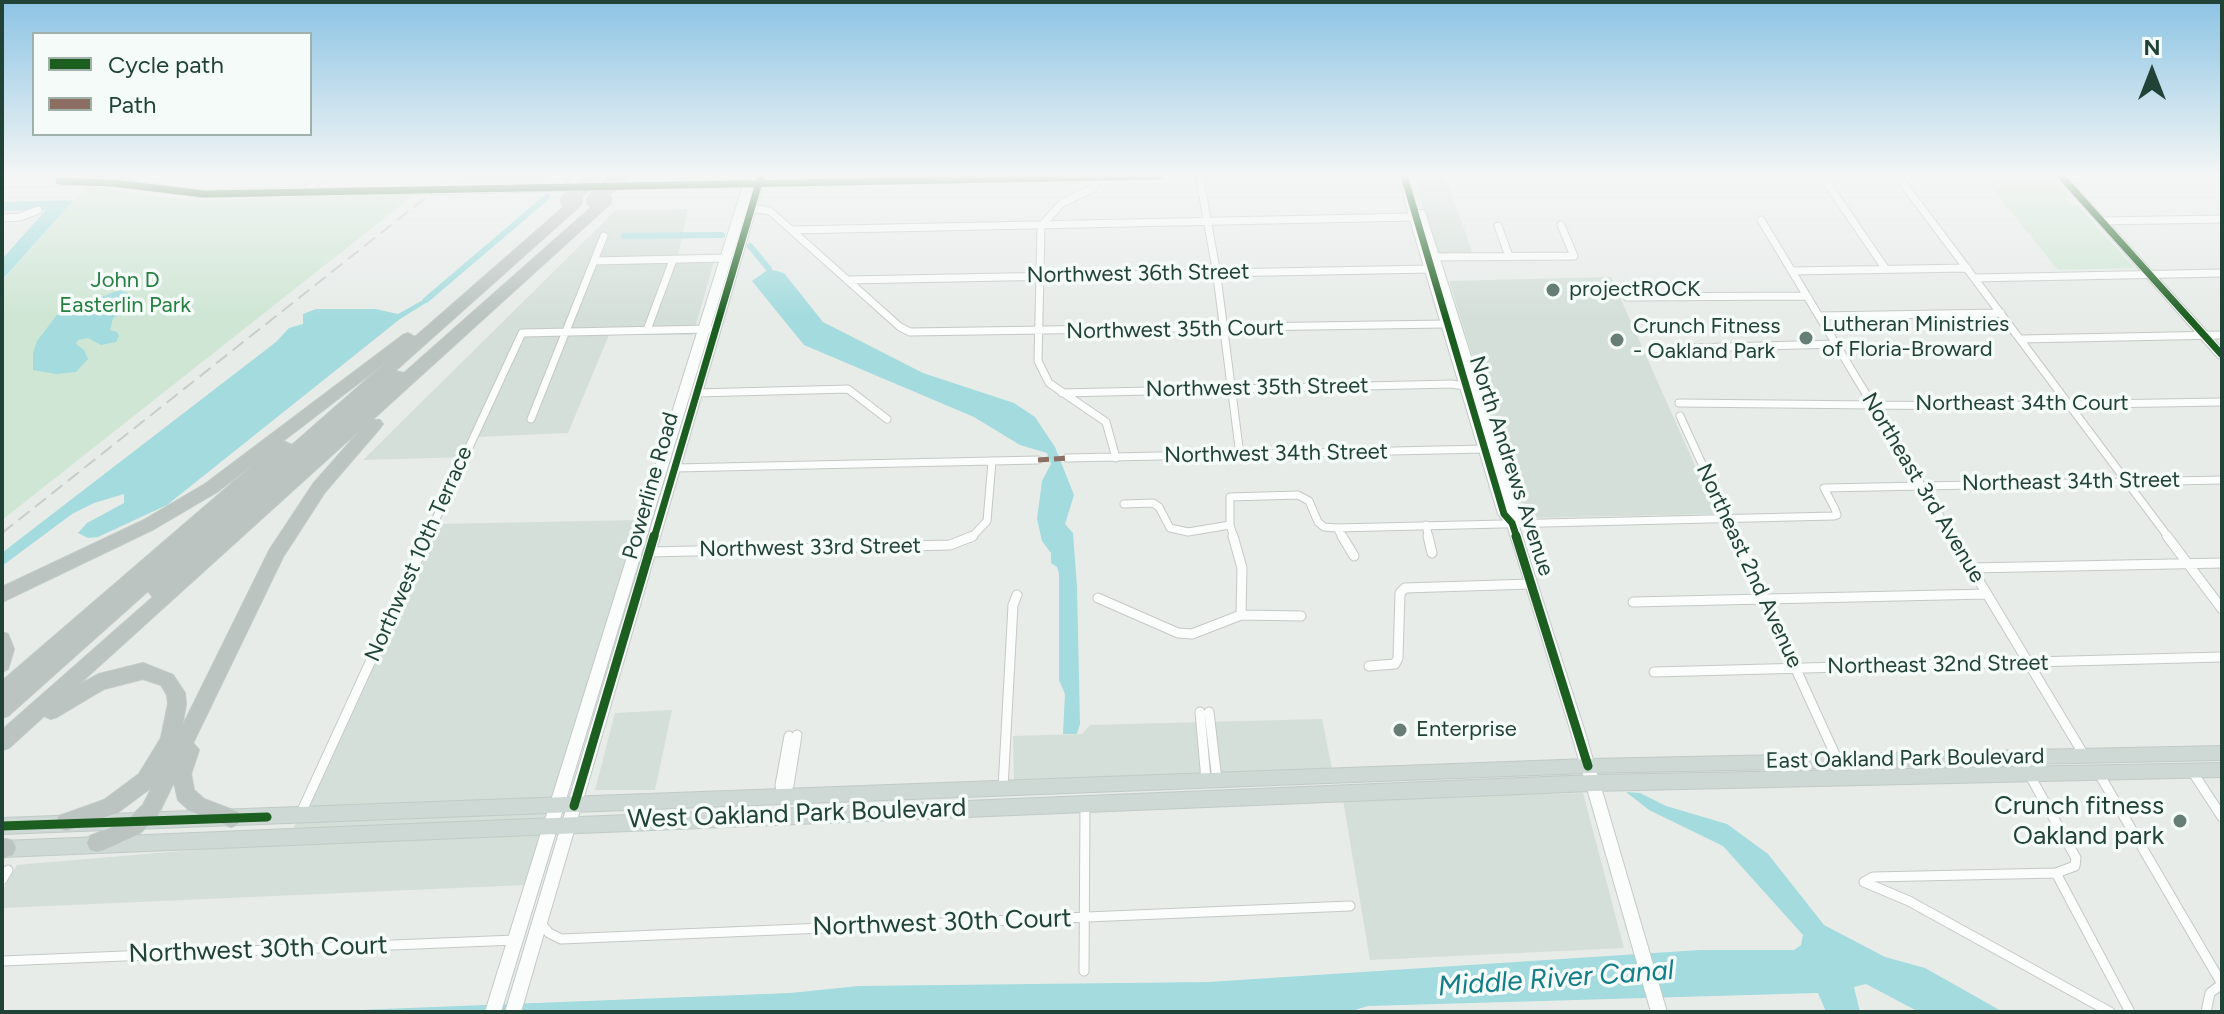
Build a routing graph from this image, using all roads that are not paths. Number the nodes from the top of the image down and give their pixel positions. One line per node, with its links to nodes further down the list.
1 (545, 223): 53 (highway)
2 (547, 223): 70 (highway)
3 (573, 223): 43 (highway)
4 (576, 223): 40 (highway)
5 (739, 223): 25 (main road, Powerline Road)
6 (747, 223): 46 (main road, Powerline Road)
7 (785, 223): 20 (street)
8 (1043, 223): 18 (street)
9 (1154, 223): 18 (street)
10 (1209, 223): 32 (street)
11 (1416, 223): 22 (main road, North Andrews Avenue)
12 (1425, 223): 24 (main road, North Andrews Avenue)
13 (1763, 223): 30 (street, Northeast 3rd Avenue)
14 (1854, 223): 28 (street)
15 (1933, 223): 29 (street)
16 (2103, 223): 34 (main road)
17 (1561, 225): 23 (street)
18 (1041, 226): 20 (street); 35 (street)
19 (1498, 226): 23 (street)
20 (793, 230): 37 (street)
21 (604, 236): 27 (street)
22 (1424, 250): 24 (main road); 31 (main road, North Andrews Avenue)
23 (1509, 256): 24 (street)
24 (1435, 257): 31 (main road, North Andrews Avenue)
25 (726, 258): 26 (street); 45 (main road, Powerline Road)
26 (673, 260): 27 (street); 48 (street)
27 (594, 261): 49 (street)
28 (1885, 268): 29 (street); 30 (street)
29 (1967, 268): 36 (street)
30 (1792, 271): 38 (street, Northeast 3rd Avenue)
31 (1435, 272): 32 (street, Northwest 36th Street); 44 (main road, North Andrews Avenue); 58 (main road, North Andrews Avenue)
32 (1217, 273): 35 (street, Northwest 36th Street); 47 (street)
33 (2222, 273): 34 (street)
34 (2149, 275): 36 (street); 52 (main road)
35 (1039, 276): 37 (street, Northwest 36th Street); 50 (street)
36 (1974, 278): 41 (street)
37 (847, 280): 50 (street, Northwest 35th Court)
38 (1807, 296): 39 (street); 42 (street, Northeast 3rd Avenue)
39 (1627, 297)
40 (488, 308): 59 (highway); 120 (highway)
41 (2001, 313): 42 (street); 54 (street)
42 (1819, 316): 55 (street, Northeast 3rd Avenue)
43 (461, 319): 59 (highway); 124 (highway)
44 (1446, 324): 47 (street, Northwest 35th Court); 58 (main road, North Andrews Avenue)
45 (703, 329): 46 (street); 48 (street); 71 (main road, Powerline Road)
46 (717, 329): 61 (main road, Powerline Road)
47 (1222, 329): 50 (street, Northwest 35th Court); 60 (street)
48 (647, 330): 49 (street)
49 (565, 332): 68 (street); 151 (street, Northwest 10th Terrace)
50 (1038, 332): 62 (street)
51 (2222, 335): 52 (street)
52 (2204, 336): 54 (street); 57 (main road)
53 (408, 338): 85 (highway); 91 (highway)
54 (2021, 339): 65 (street)
55 (1836, 344): 56 (street); 66 (street, Northeast 3rd Avenue)
56 (1651, 349)
57 (2222, 355)
58 (1466, 383): 60 (street, Northwest 35th Street); 72 (main road, North Andrews Avenue); 87 (main road, North Andrews Avenue)
59 (400, 388): 126 (highway)
60 (1231, 389): 62 (street, Northwest 35th Street); 73 (street)
61 (697, 393): 69 (street); 78 (main road, Powerline Road)
62 (1062, 393): 75 (street)
63 (2222, 402): 65 (street, Northeast 34th Court)
64 (1679, 403): 66 (street, Northeast 34th Court)
65 (2069, 404): 66 (street, Northeast 34th Court); 81 (street)
66 (1873, 406): 82 (street, Northeast 3rd Avenue)
67 (1680, 416): 86 (street, Northeast 2nd Avenue)
68 (531, 419)
69 (887, 419)
70 (305, 442): 85 (highway); 122 (highway)
71 (666, 448): 78 (main road); 79 (main road, Powerline Road)
72 (1485, 449): 73 (street, Northwest 34th Street); 87 (main road, North Andrews Avenue)
73 (1240, 455): 75 (street, Northwest 34th Street)
74 (1067, 458): 75 (street, Northwest 34th Street)
75 (1116, 458)
76 (1038, 460): 77 (street)
77 (992, 461): 78 (street); 92 (street, Northwest 33rd Street)
78 (675, 468): 83 (main road, Powerline Road)
79 (659, 470): 83 (main road); 98 (main road, Powerline Road)
80 (2222, 480): 81 (street, Northeast 34th Street)
81 (2127, 481): 82 (street, Northeast 34th Street); 96 (street)
82 (1921, 485): 86 (street, Northeast 34th Street); 97 (street, Northeast 3rd Avenue)
83 (670, 488): 92 (main road, Powerline Road)
84 (1124, 504): 88 (street)
85 (211, 510): 121 (highway)
86 (1726, 519): 87 (street); 105 (street, Northeast 2nd Avenue)
87 (1512, 523): 89 (street); 99 (main road, North Andrews Avenue)
88 (1230, 525): 90 (street); 110 (street)
89 (1426, 525): 90 (street); 93 (street)
90 (1337, 528): 94 (street)
91 (118, 540): 100 (highway); 102 (highway)
92 (651, 552): 107 (main road, Powerline Road)
93 (1432, 553)
94 (1354, 556)
95 (2222, 563): 96 (street)
96 (2189, 564): 97 (street); 108 (street)
97 (1971, 568): 101 (street, Northeast 3rd Avenue)
98 (626, 580): 107 (main road); 109 (main road, Powerline Road)
99 (1531, 584): 117 (street); 137 (main road, North Andrews Avenue)
100 (2, 588)
101 (1987, 594): 105 (street); 116 (street, Northeast 3rd Avenue)
102 (2, 595)
103 (1017, 595): 144 (street)
104 (1098, 598): 110 (street)
105 (1764, 598): 106 (street); 118 (street, Northeast 2nd Avenue)
106 (1633, 602)
107 (634, 608): 112 (main road, Powerline Road)
108 (2222, 609)
109 (616, 610): 112 (main road); 148 (main road, Powerline Road)
110 (1241, 615): 111 (street)
111 (1301, 616)
112 (629, 624): 149 (main road, Powerline Road)
113 (2, 639): 115 (highway)
114 (2222, 657): 116 (street, Northeast 32nd Street)
115 (2, 664)
116 (2028, 664): 118 (street, Northeast 32nd Street); 130 (street, Northeast 3rd Avenue)
117 (1369, 666)
118 (1796, 669): 119 (street, Northeast 32nd Street); 132 (street, Northeast 2nd Avenue)
119 (1654, 672)
120 (215, 680): 154 (highway); 155 (highway)
121 (2, 692)
122 (2, 710)
123 (1204, 712): 142 (street)
124 (2, 728)
125 (793, 735): 146 (street)
126 (2, 742)
127 (2, 751): 156 (highway)
128 (2202, 753): 129 (main road, East Oakland Park Boulevard); 130 (main road, East Oakland Park Boulevard); 133 (main road)
129 (2222, 753)
130 (2084, 756): 131 (main road, East Oakland Park Boulevard); 136 (main road)
131 (1912, 759): 132 (main road, East Oakland Park Boulevard); 140 (main road)
132 (1838, 761): 137 (main road, East Oakland Park Boulevard); 141 (main road)
133 (2191, 770): 134 (main road, East Oakland Park Boulevard); 135 (main road, East Oakland Park Boulevard); 153 (street)
134 (2222, 770)
135 (2098, 772): 136 (main road, East Oakland Park Boulevard); 171 (street)
136 (2069, 773): 138 (main road, East Oakland Park Boulevard)
137 (1590, 774): 139 (main road, West Oakland Park Boulevard); 141 (main road, East Oakland Park Boulevard); 145 (main road, West Oakland Park Boulevard); 173 (main road, North Andrews Avenue)
138 (2029, 774): 140 (main road, East Oakland Park Boulevard); 163 (street)
139 (1351, 775): 142 (main road, West Oakland Park Boulevard); 145 (main road)
140 (1902, 777): 141 (main road, East Oakland Park Boulevard)
141 (1816, 779)
142 (1212, 780): 143 (main road, West Oakland Park Boulevard)
143 (1153, 783): 144 (main road, West Oakland Park Boulevard); 147 (main road)
144 (1003, 789): 146 (main road, West Oakland Park Boulevard); 150 (main road)
145 (1264, 796): 147 (main road, West Oakland Park Boulevard)
146 (790, 797): 149 (main road, West Oakland Park Boulevard); 152 (main road)
147 (1085, 803): 150 (main road, West Oakland Park Boulevard); 165 (street)
148 (556, 806): 149 (main road, West Oakland Park Boulevard); 151 (main road, West Oakland Park Boulevard); 158 (main road, Powerline Road)
149 (574, 806): 157 (main road, Powerline Road)
150 (934, 809): 152 (main road, West Oakland Park Boulevard)
151 (300, 816): 154 (main road, West Oakland Park Boulevard); 160 (main road)
152 (762, 816): 157 (main road, West Oakland Park Boulevard)
153 (2222, 817)
154 (231, 818): 155 (main road, West Oakland Park Boulevard)
155 (142, 820): 156 (main road, West Oakland Park Boulevard); 161 (highway)
156 (66, 822): 159 (main road, West Oakland Park Boulevard)
157 (569, 823): 158 (main road, West Oakland Park Boulevard); 166 (main road, Powerline Road)
158 (550, 824): 160 (main road, West Oakland Park Boulevard); 167 (main road, Powerline Road)
159 (2, 826)
160 (264, 836): 161 (main road, West Oakland Park Boulevard)
161 (97, 843): 162 (main road, West Oakland Park Boulevard)
162 (3, 849)
163 (2056, 873): 175 (street); 176 (street)
164 (1350, 906): 165 (street, Northwest 30th Court)
165 (1083, 917): 166 (street, Northwest 30th Court); 170 (street)
166 (540, 922): 169 (main road, Powerline Road)
167 (515, 940): 168 (street, Northwest 30th Court); 169 (main road); 172 (main road, Powerline Road)
168 (2, 961)
169 (526, 963): 174 (main road, Powerline Road)
170 (1084, 971)
171 (2222, 984): 177 (street)
172 (495, 1004)
173 (1657, 1006)
174 (513, 1010)
175 (2110, 1012)
176 (2130, 1012)
177 (2206, 1012)

